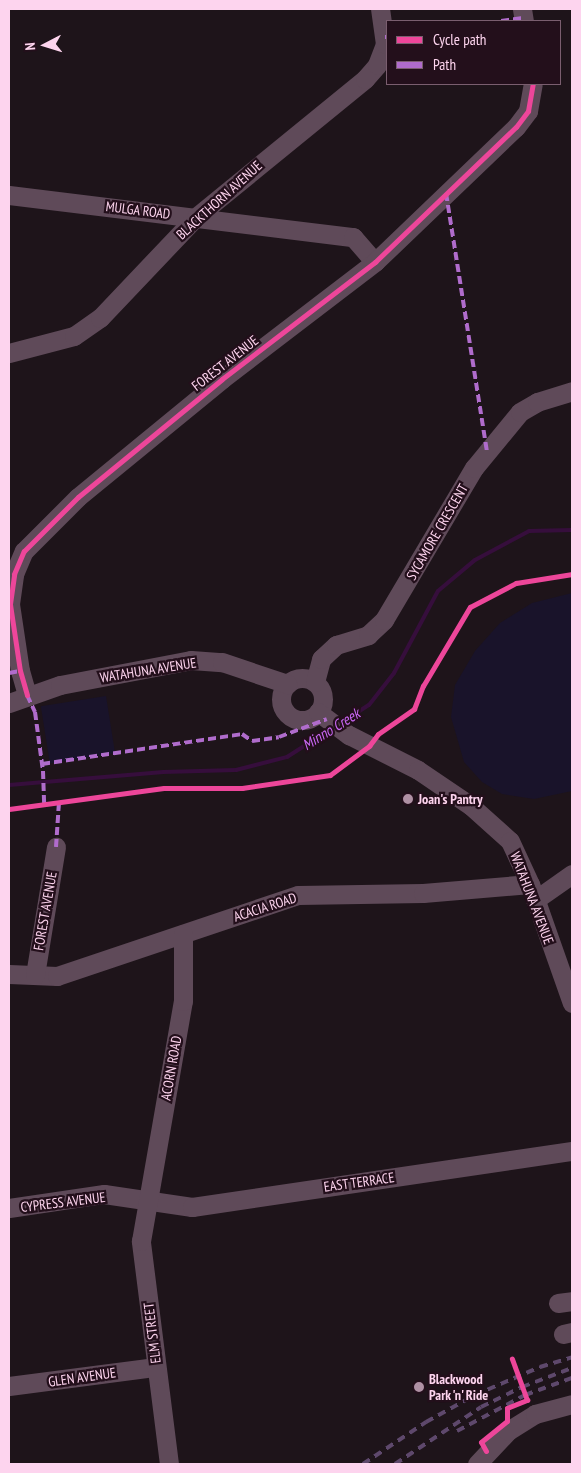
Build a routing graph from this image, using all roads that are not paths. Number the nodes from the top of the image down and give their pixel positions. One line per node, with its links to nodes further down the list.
1 (380, 9): 4 (street, BLACKTHORN AVENUE)
2 (533, 85): 5 (street, FOREST AVENUE)
3 (9, 195): 4 (street, MULGA ROAD)
4 (196, 217): 5 (street, MULGA ROAD); 6 (street, BLACKTHORN AVENUE)
5 (374, 262): 10 (street, FOREST AVENUE)
6 (9, 353)
7 (572, 391): 8 (street, SYCAMORE CRESCENT)
8 (315, 682): 9 (street); 12 (street)
9 (287, 684): 10 (street, WATAHUNA AVENUE); 12 (street)
10 (27, 695): 11 (street, WATAHUNA AVENUE)
11 (9, 703)
12 (330, 721): 15 (street, WATAHUNA AVENUE)
13 (56, 847): 18 (street, FOREST AVENUE)
14 (572, 874): 15 (street)
15 (532, 892): 16 (street, ACACIA ROAD); 19 (street, WATAHUNA AVENUE)
16 (183, 934): 18 (street, ACACIA ROAD); 21 (street, ACORN ROAD)
17 (9, 974): 18 (street, ACACIA ROAD)
18 (35, 975)
19 (572, 1003)
20 (572, 1151): 21 (street, EAST TERRACE)
21 (147, 1201): 22 (street, CYPRESS AVENUE); 23 (street, ELM STREET)
22 (9, 1208)
23 (156, 1367): 24 (street, GLEN AVENUE); 26 (street, ELM STREET)
24 (9, 1386)
25 (572, 1404): 27 (street)
26 (169, 1464)
27 (477, 1464)

